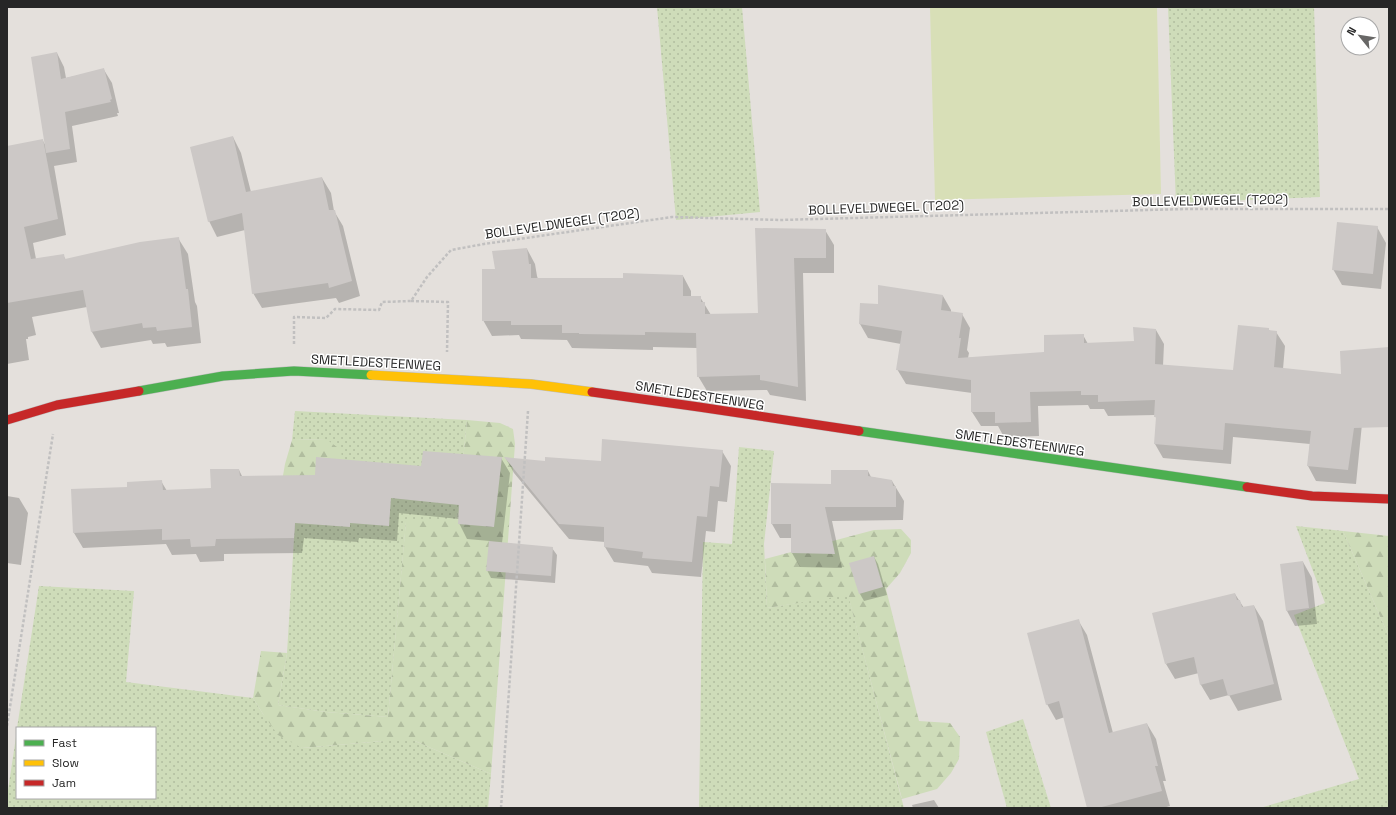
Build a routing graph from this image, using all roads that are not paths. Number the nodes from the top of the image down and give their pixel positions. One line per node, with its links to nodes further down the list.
1 (7, 420): 2 (street, SMETLEDESTEENWEG)
2 (1389, 499)

